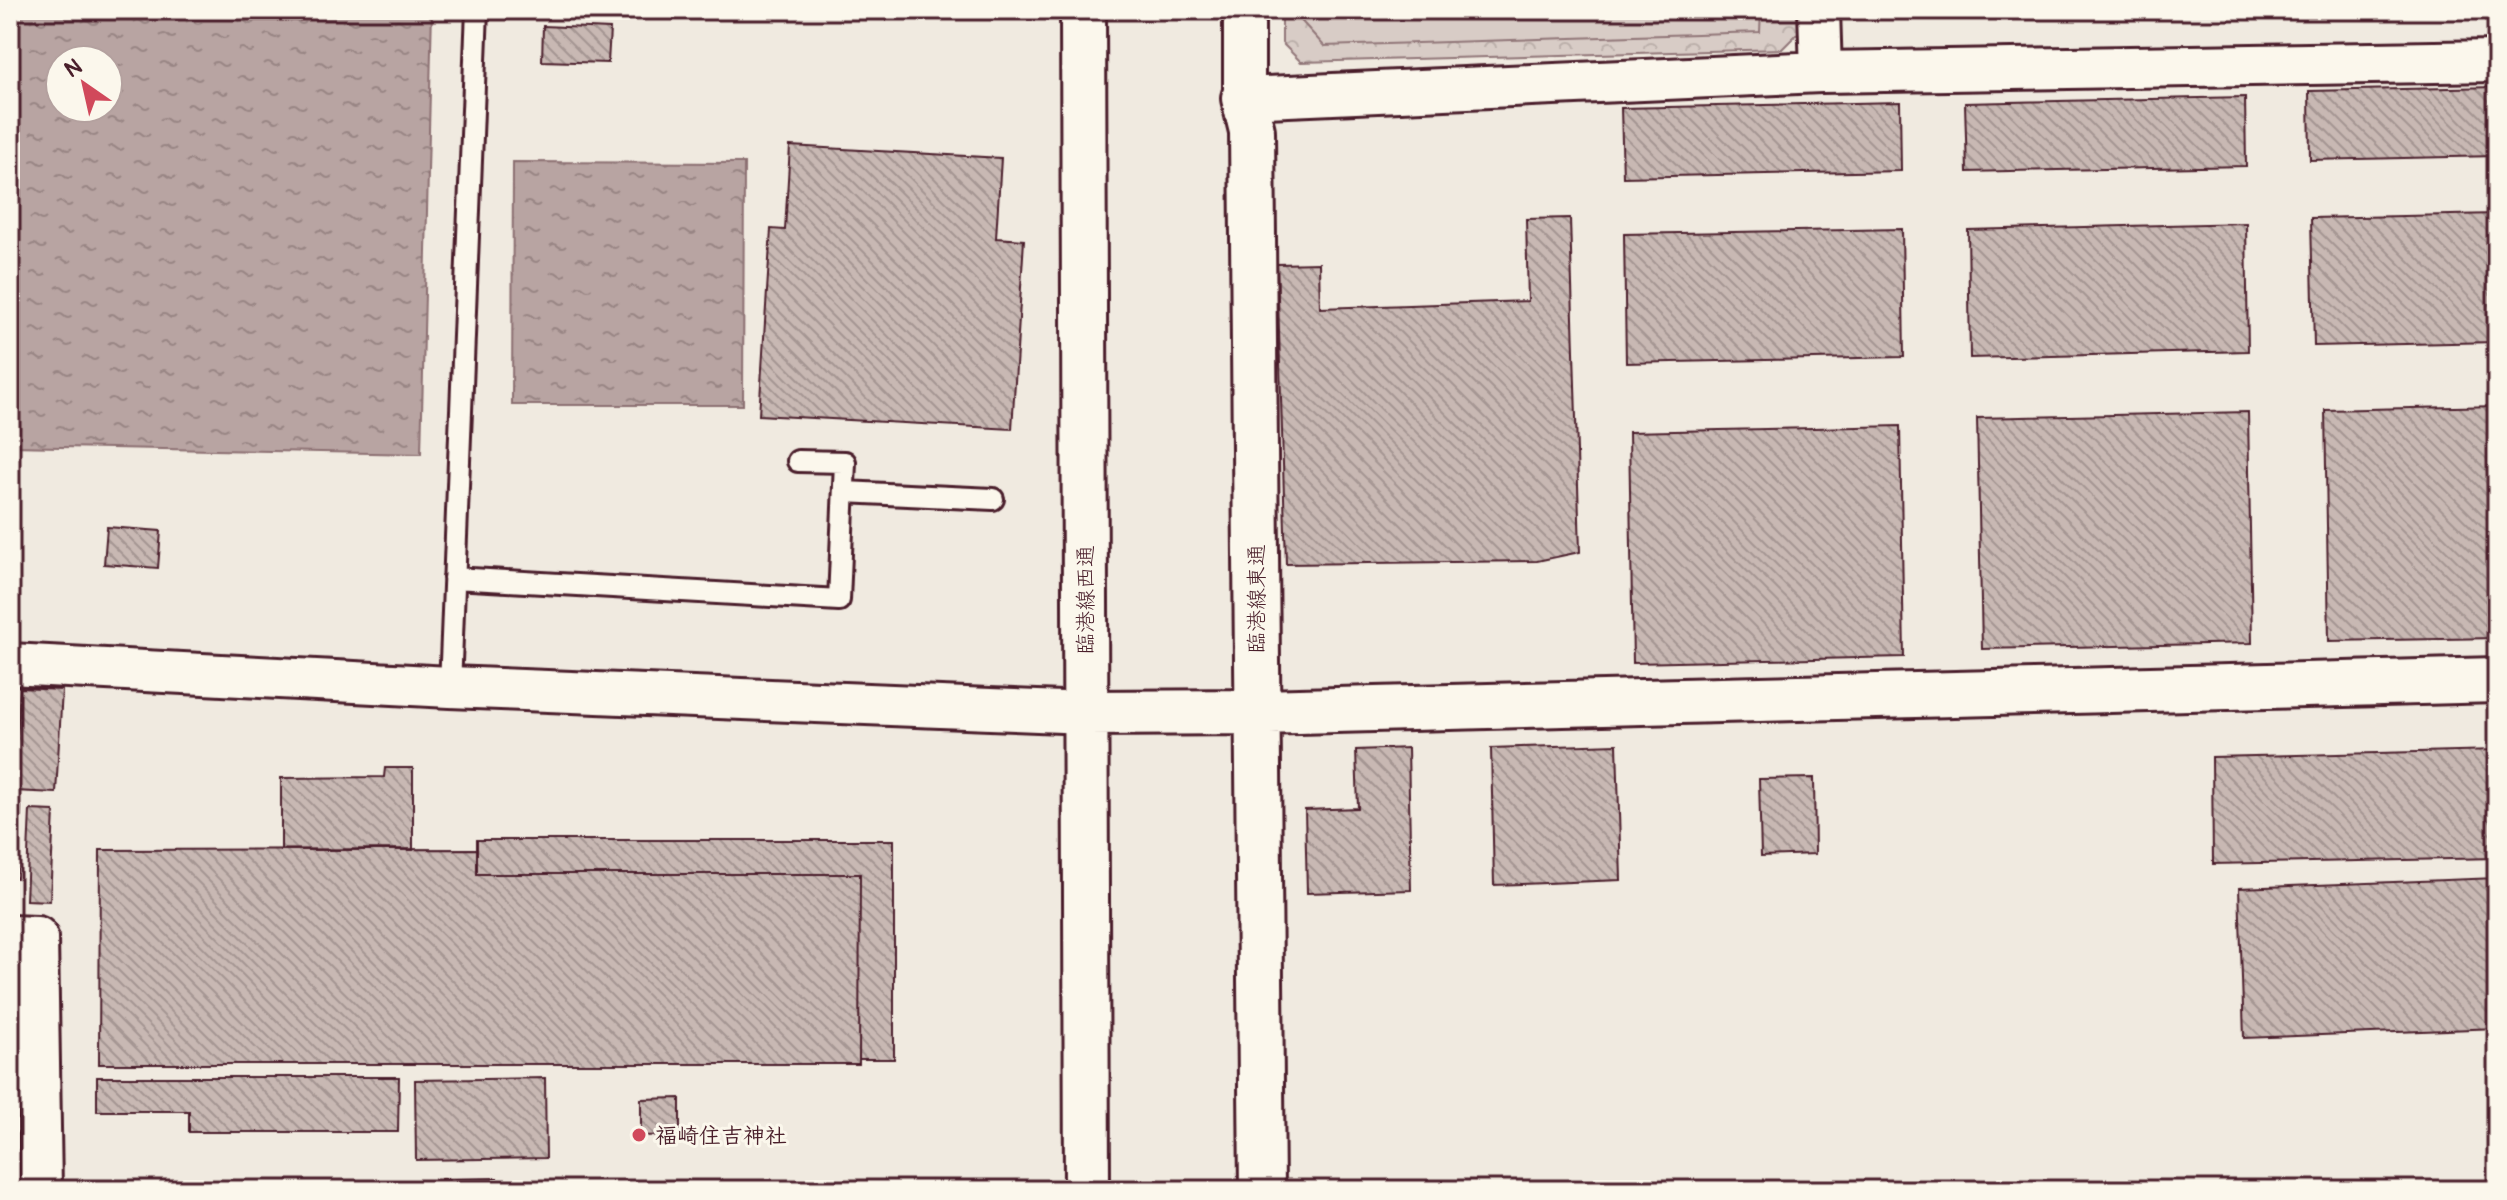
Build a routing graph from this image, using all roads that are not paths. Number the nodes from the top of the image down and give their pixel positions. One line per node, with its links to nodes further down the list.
1 (477, 10): 11 (lane)
2 (1083, 10): 16 (street, 臨港線西通)
3 (1244, 10): 7 (street, 臨港線東通)
4 (1819, 10): 6 (street)
5 (2497, 61): 6 (street)
6 (1821, 72): 7 (street)
7 (1244, 98): 15 (street, 臨港線東通)
8 (798, 461): 9 (lane)
9 (844, 492): 10 (lane); 11 (lane)
10 (993, 499)
11 (454, 578): 14 (lane)
12 (10, 664): 14 (street)
13 (2497, 680): 15 (street)
14 (450, 687): 16 (street)
15 (1257, 712): 16 (street); 20 (street, 臨港線東通)
16 (1086, 713): 19 (street, 臨港線西通)
17 (10, 936): 18 (street)
18 (41, 1190)
19 (1087, 1190)
20 (1262, 1190)

